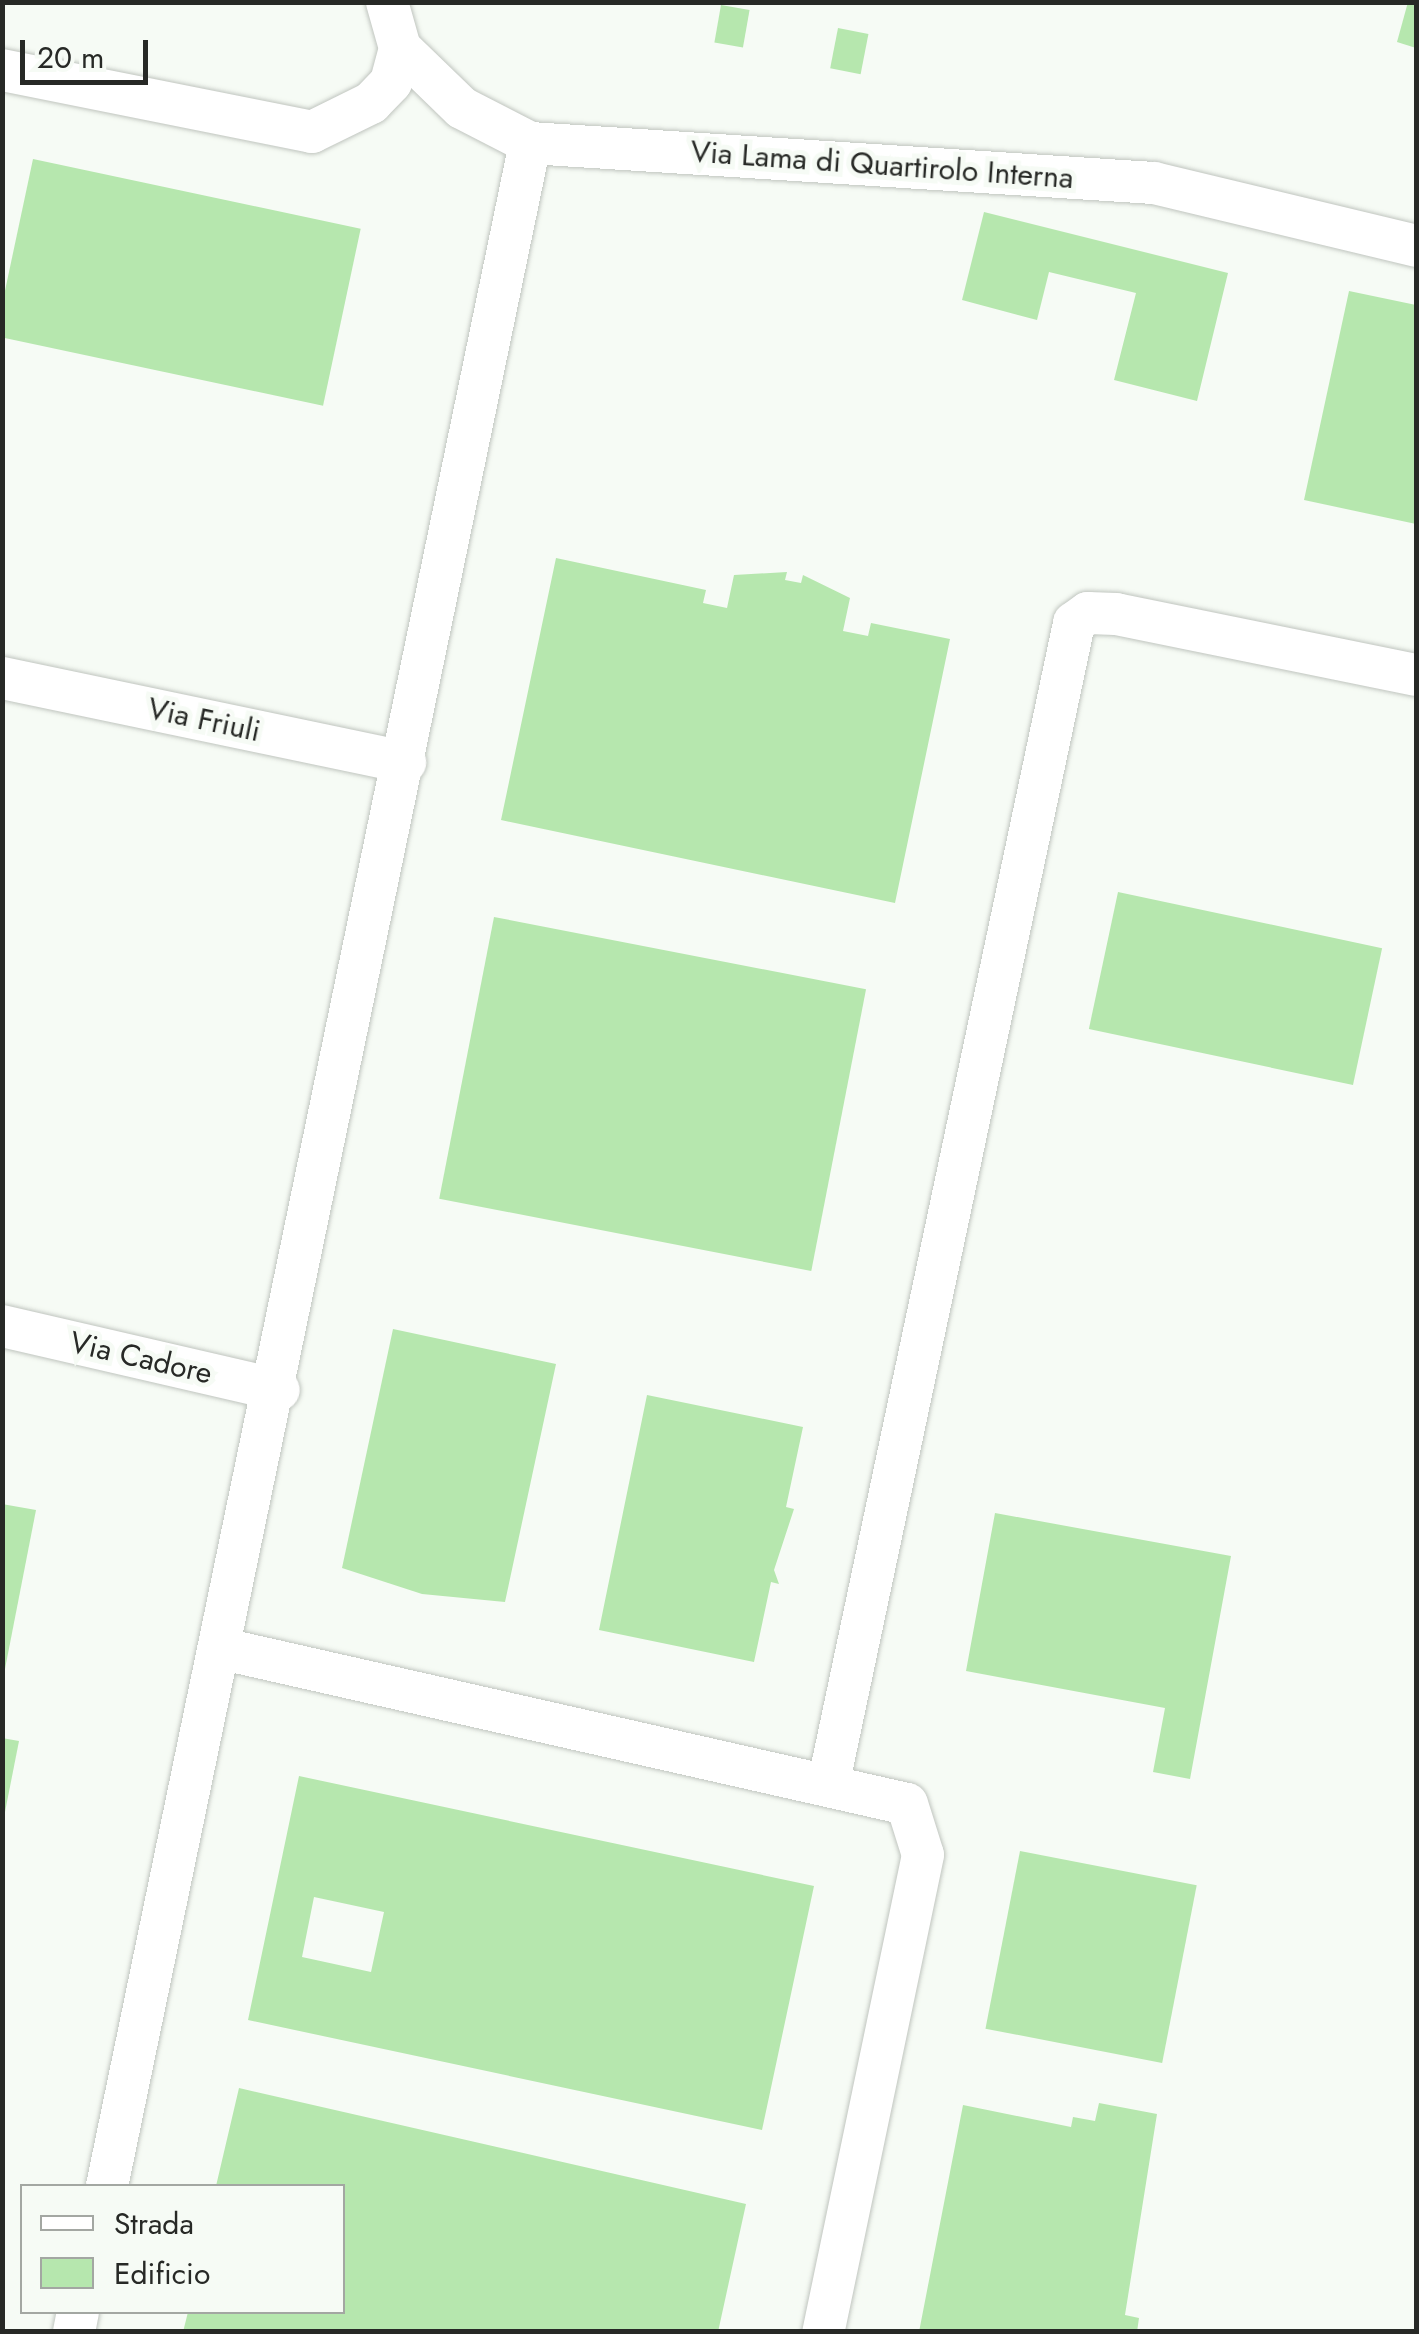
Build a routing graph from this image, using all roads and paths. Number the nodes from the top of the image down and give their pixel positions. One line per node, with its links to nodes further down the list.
1 (388, 19): 2 (street); 3 (street, Via Lama di Quartirolo Interna)
2 (2, 70)
3 (530, 143): 4 (street, Via Lama di Quartirolo Interna); 7 (street)
4 (1416, 246)
5 (1416, 675): 11 (street)
6 (2, 678): 7 (street, Via Friuli)
7 (404, 762): 9 (street)
8 (2, 1326): 9 (street, Via Cadore)
9 (279, 1390): 10 (street)
10 (223, 1649): 11 (street); 12 (street)
11 (829, 1781): 13 (street)
12 (107, 2184)
13 (823, 2332)

